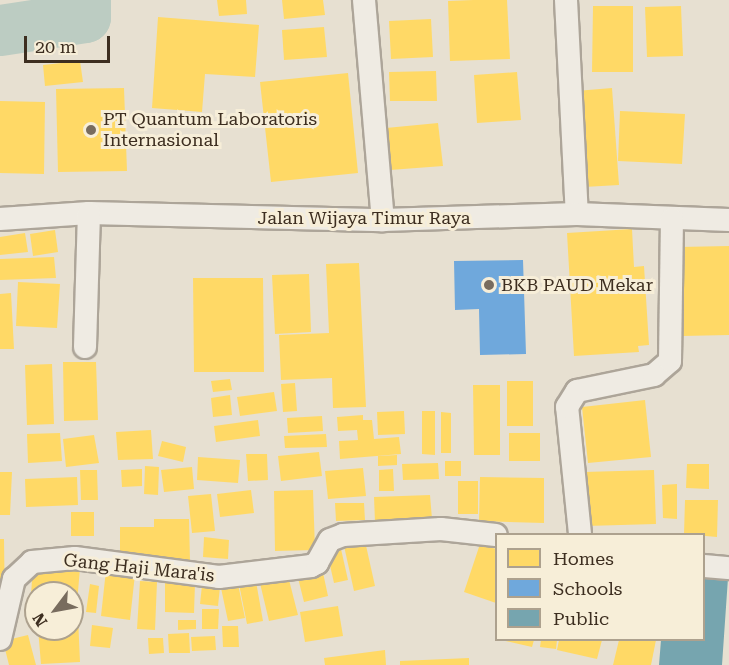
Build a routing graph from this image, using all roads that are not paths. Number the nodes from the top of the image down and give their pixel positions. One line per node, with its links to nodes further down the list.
1 (364, 0): 6 (street)
2 (566, 0): 4 (street)
3 (89, 213): 5 (street, Jalan Wijaya Timur Raya); 6 (street, Jalan Wijaya Timur Raya); 9 (street)
4 (577, 214): 6 (street, Jalan Wijaya Timur Raya); 7 (street, Jalan Wijaya Timur Raya)
5 (0, 219)
6 (383, 219)
7 (672, 219): 8 (street, Jalan Wijaya Timur Raya); 10 (street)
8 (729, 220)
9 (85, 347)
10 (580, 533)
11 (495, 535): 14 (street, Gang Haji Mara'is)
12 (705, 566): 13 (street)
13 (729, 568)
14 (0, 639)

